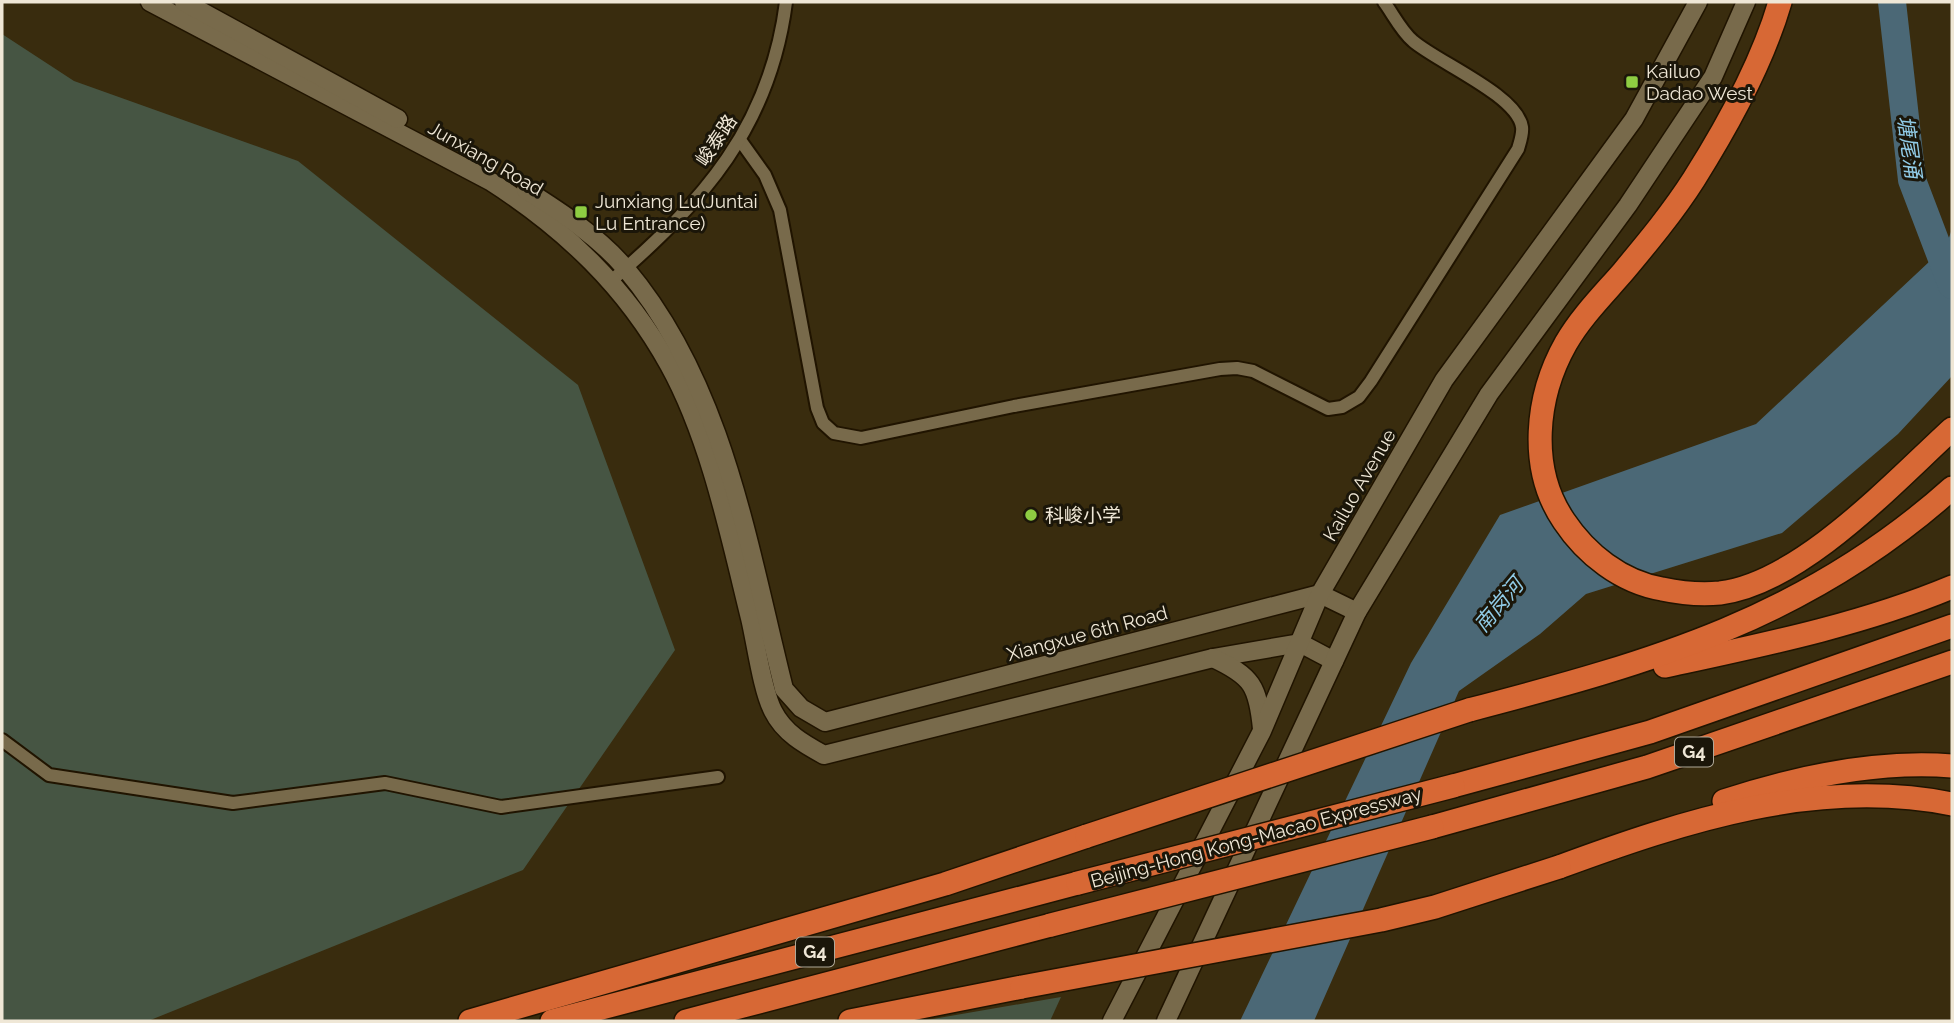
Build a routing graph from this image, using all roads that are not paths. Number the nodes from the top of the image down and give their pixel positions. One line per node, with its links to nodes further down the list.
1 (184, 2): 9 (street, Junxiang Road)
2 (786, 2): 8 (street, 峻泰路)
3 (1384, 2): 8 (street)
4 (1698, 2): 14 (street, Kailuo Avenue)
5 (1746, 2): 15 (street)
6 (1780, 2): 11 (highway)
7 (154, 3): 10 (street, Junxiang Road)
8 (740, 140): 9 (street, 峻泰路)
9 (626, 268): 10 (street, 峻泰路); 22 (street, Junxiang Road)
10 (611, 281): 18 (street, Junxiang Road)
11 (1952, 429)
12 (1952, 488): 21 (highway)
13 (1952, 587): 21 (highway)
14 (1320, 594): 15 (street); 17 (street, Kailuo Avenue); 22 (street, Xiangxue 6th Road)
15 (1357, 612): 19 (street)
16 (1952, 626): 30 (highway, Beijing-Hong Kong-Macao Expressway / G4, bridge)
17 (1300, 643): 18 (street); 19 (street); 23 (street, Kailuo Avenue)
18 (1213, 658): 23 (street)
19 (1334, 661): 34 (street)
20 (1952, 662): 31 (highway, Beijing-Hong Kong-Macao Expressway / G4, bridge)
21 (1597, 676): 29 (highway, bridge)
22 (825, 722)
23 (1262, 731): 33 (street, Kailuo Avenue)
24 (2, 740): 26 (street)
25 (1952, 766): 28 (highway)
26 (718, 777)
27 (1952, 804): 28 (highway)
28 (1644, 836): 32 (highway, bridge)
29 (470, 1021)
30 (552, 1021)
31 (686, 1021)
32 (850, 1021)
33 (1112, 1021)
34 (1166, 1021)

